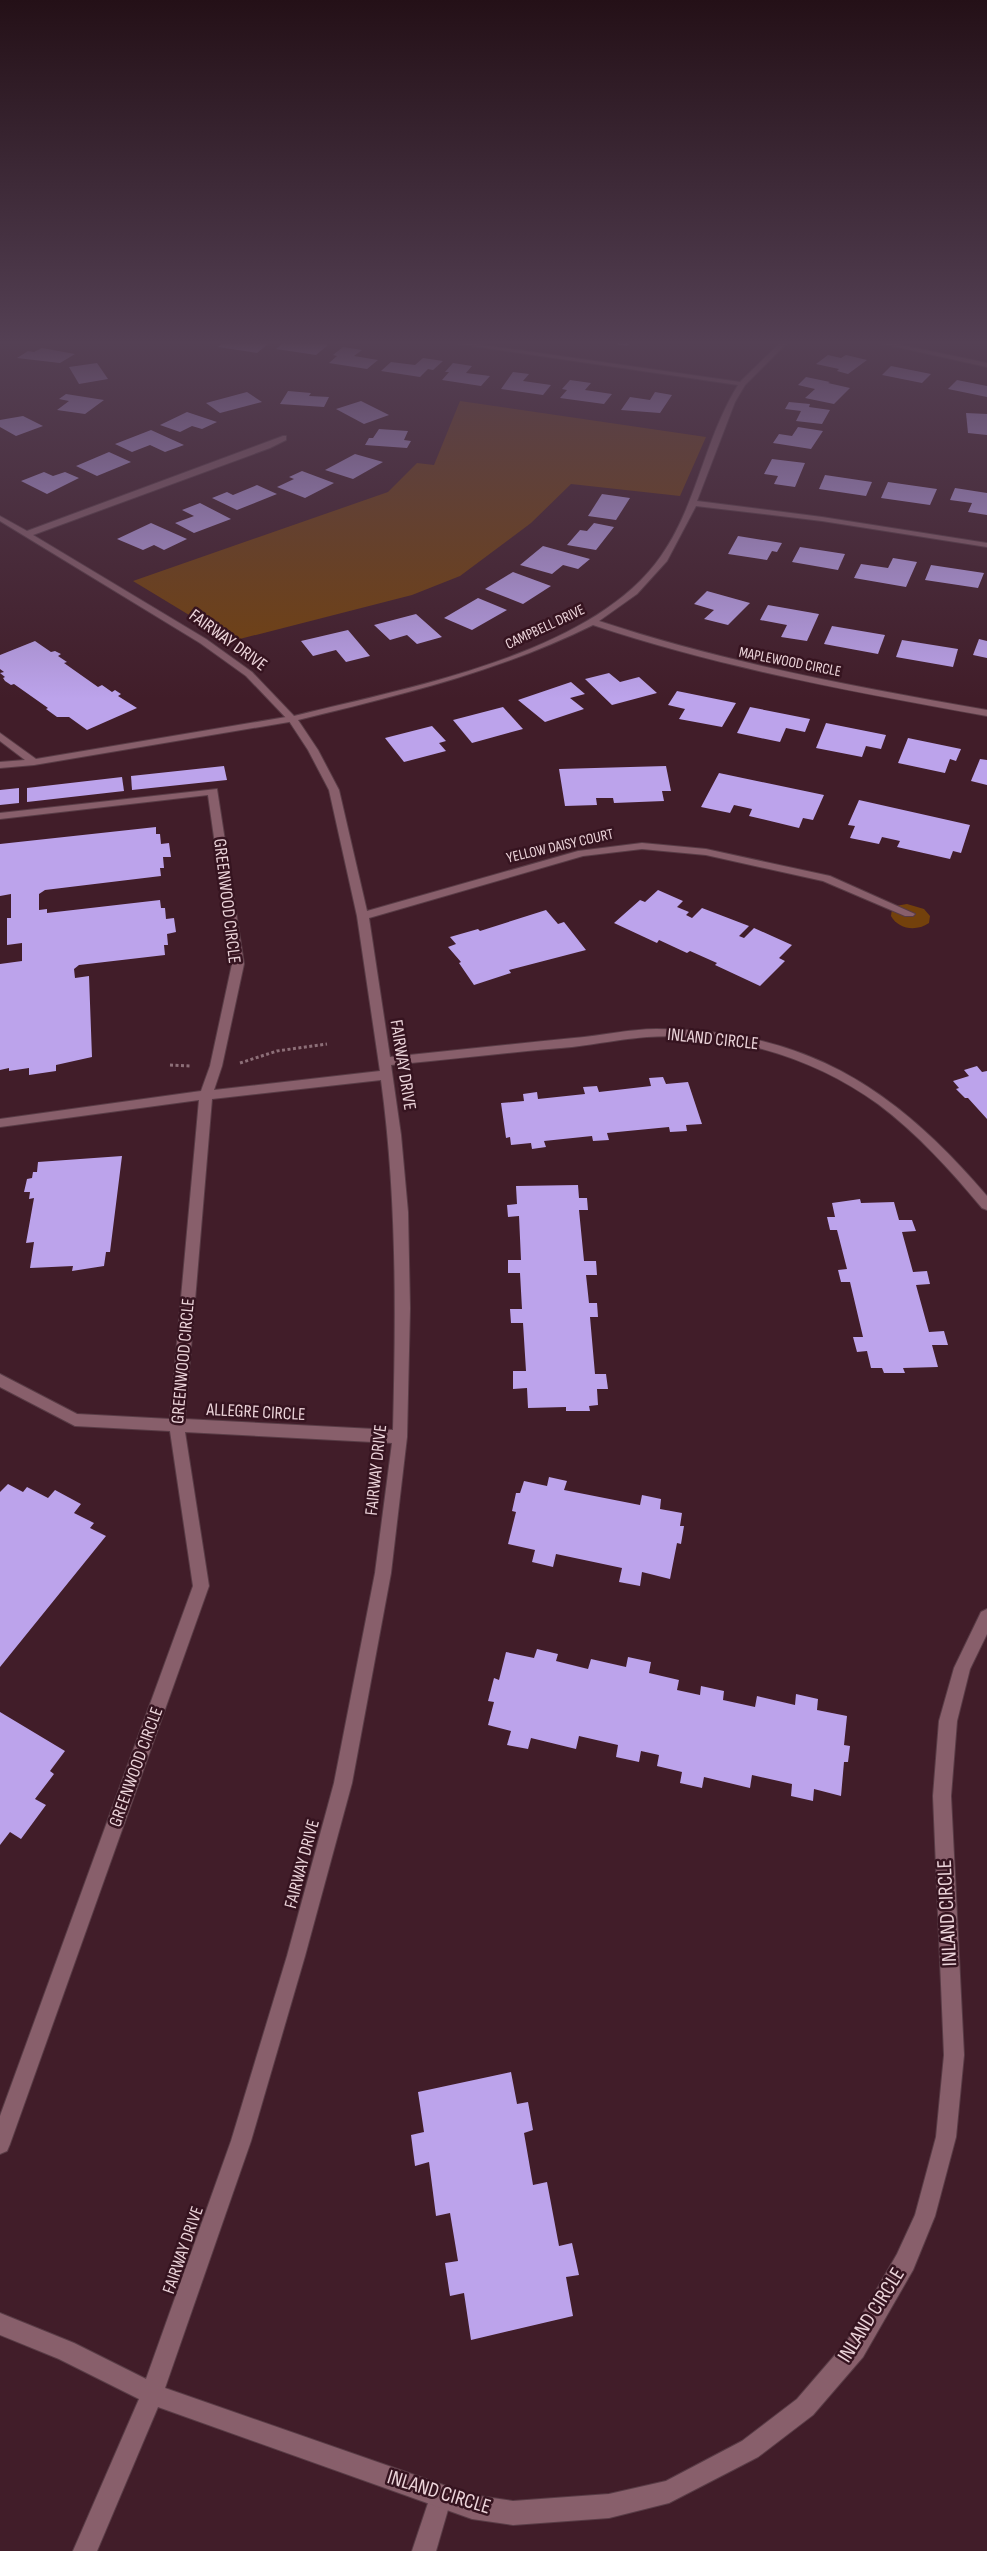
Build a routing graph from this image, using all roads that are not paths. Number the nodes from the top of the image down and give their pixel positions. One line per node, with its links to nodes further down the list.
1 (226, 461): 5 (street)
2 (707, 461): 3 (street, CAMPBELL DRIVE)
3 (691, 503): 6 (street); 7 (street, CAMPBELL DRIVE)
4 (0, 518): 5 (street, FAIRWAY DRIVE)
5 (27, 534): 9 (street, FAIRWAY DRIVE)
6 (987, 545)
7 (591, 621): 8 (street, MAPLEWOOD CIRCLE); 9 (street, CAMPBELL DRIVE)
8 (987, 714)
9 (292, 719): 11 (street, CAMPBELL DRIVE); 15 (street, FAIRWAY DRIVE)
10 (0, 736): 11 (street)
11 (34, 762): 12 (street, CAMPBELL DRIVE)
12 (0, 765)
13 (0, 816): 17 (street, GREENWOOD CIRCLE)
14 (909, 914): 15 (street, YELLOW DAISY COURT)
15 (363, 916): 16 (street, FAIRWAY DRIVE)
16 (385, 1069): 17 (street); 19 (street, INLAND CIRCLE); 22 (street, FAIRWAY DRIVE)
17 (206, 1095): 18 (street); 21 (street, GREENWOOD CIRCLE)
18 (0, 1123)
19 (987, 1205)
20 (0, 1380): 21 (street, ALLEGRE CIRCLE)
21 (177, 1426): 22 (street, ALLEGRE CIRCLE); 24 (street, GREENWOOD CIRCLE)
22 (400, 1437): 26 (street, FAIRWAY DRIVE)
23 (987, 1617): 27 (street, INLAND CIRCLE)
24 (0, 2144)
25 (0, 2324): 26 (street)
26 (152, 2394): 27 (street, INLAND CIRCLE); 28 (street, FAIRWAY DRIVE)
27 (441, 2496): 29 (street)
28 (85, 2551)
29 (424, 2551)

